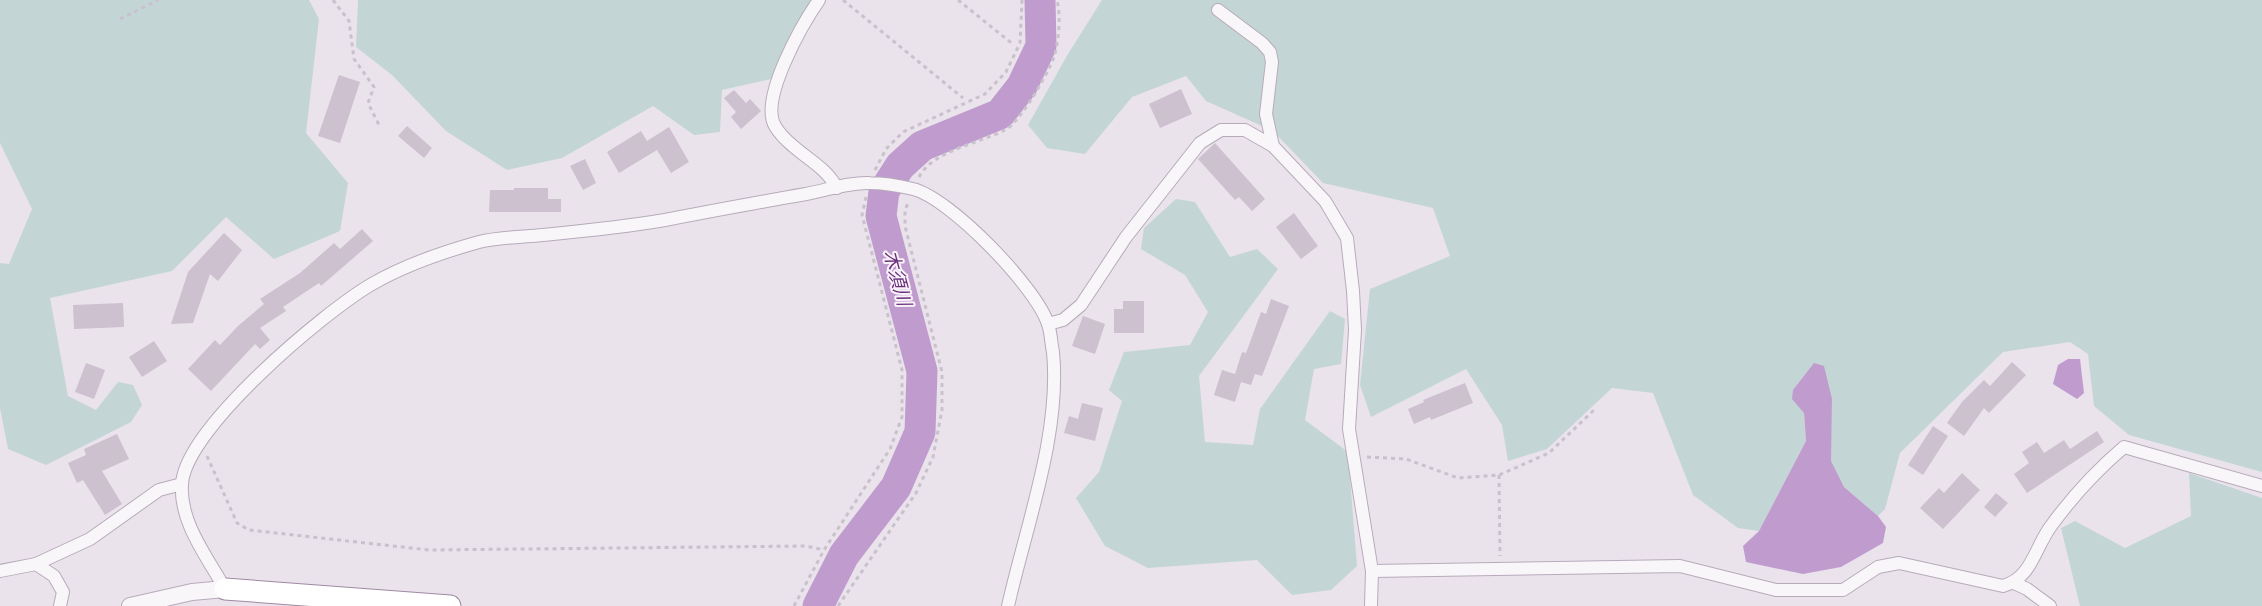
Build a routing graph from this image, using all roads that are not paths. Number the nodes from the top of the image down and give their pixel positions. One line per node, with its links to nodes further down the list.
1 (819, 0): 4 (street)
2 (1218, 10): 3 (street)
3 (1273, 146): 5 (street); 10 (street)
4 (837, 188): 5 (street); 6 (street)
5 (1048, 324): 16 (street)
6 (182, 484): 8 (street); 12 (street)
7 (2262, 486): 11 (street)
8 (36, 564): 9 (street); 13 (street)
9 (0, 570)
10 (1372, 571): 11 (street); 17 (street)
11 (2014, 583): 18 (street)
12 (225, 589): 14 (street); 15 (highway)
13 (60, 606)
14 (130, 606)
15 (450, 606)
16 (1008, 606)
17 (1371, 606)
18 (2050, 606)

